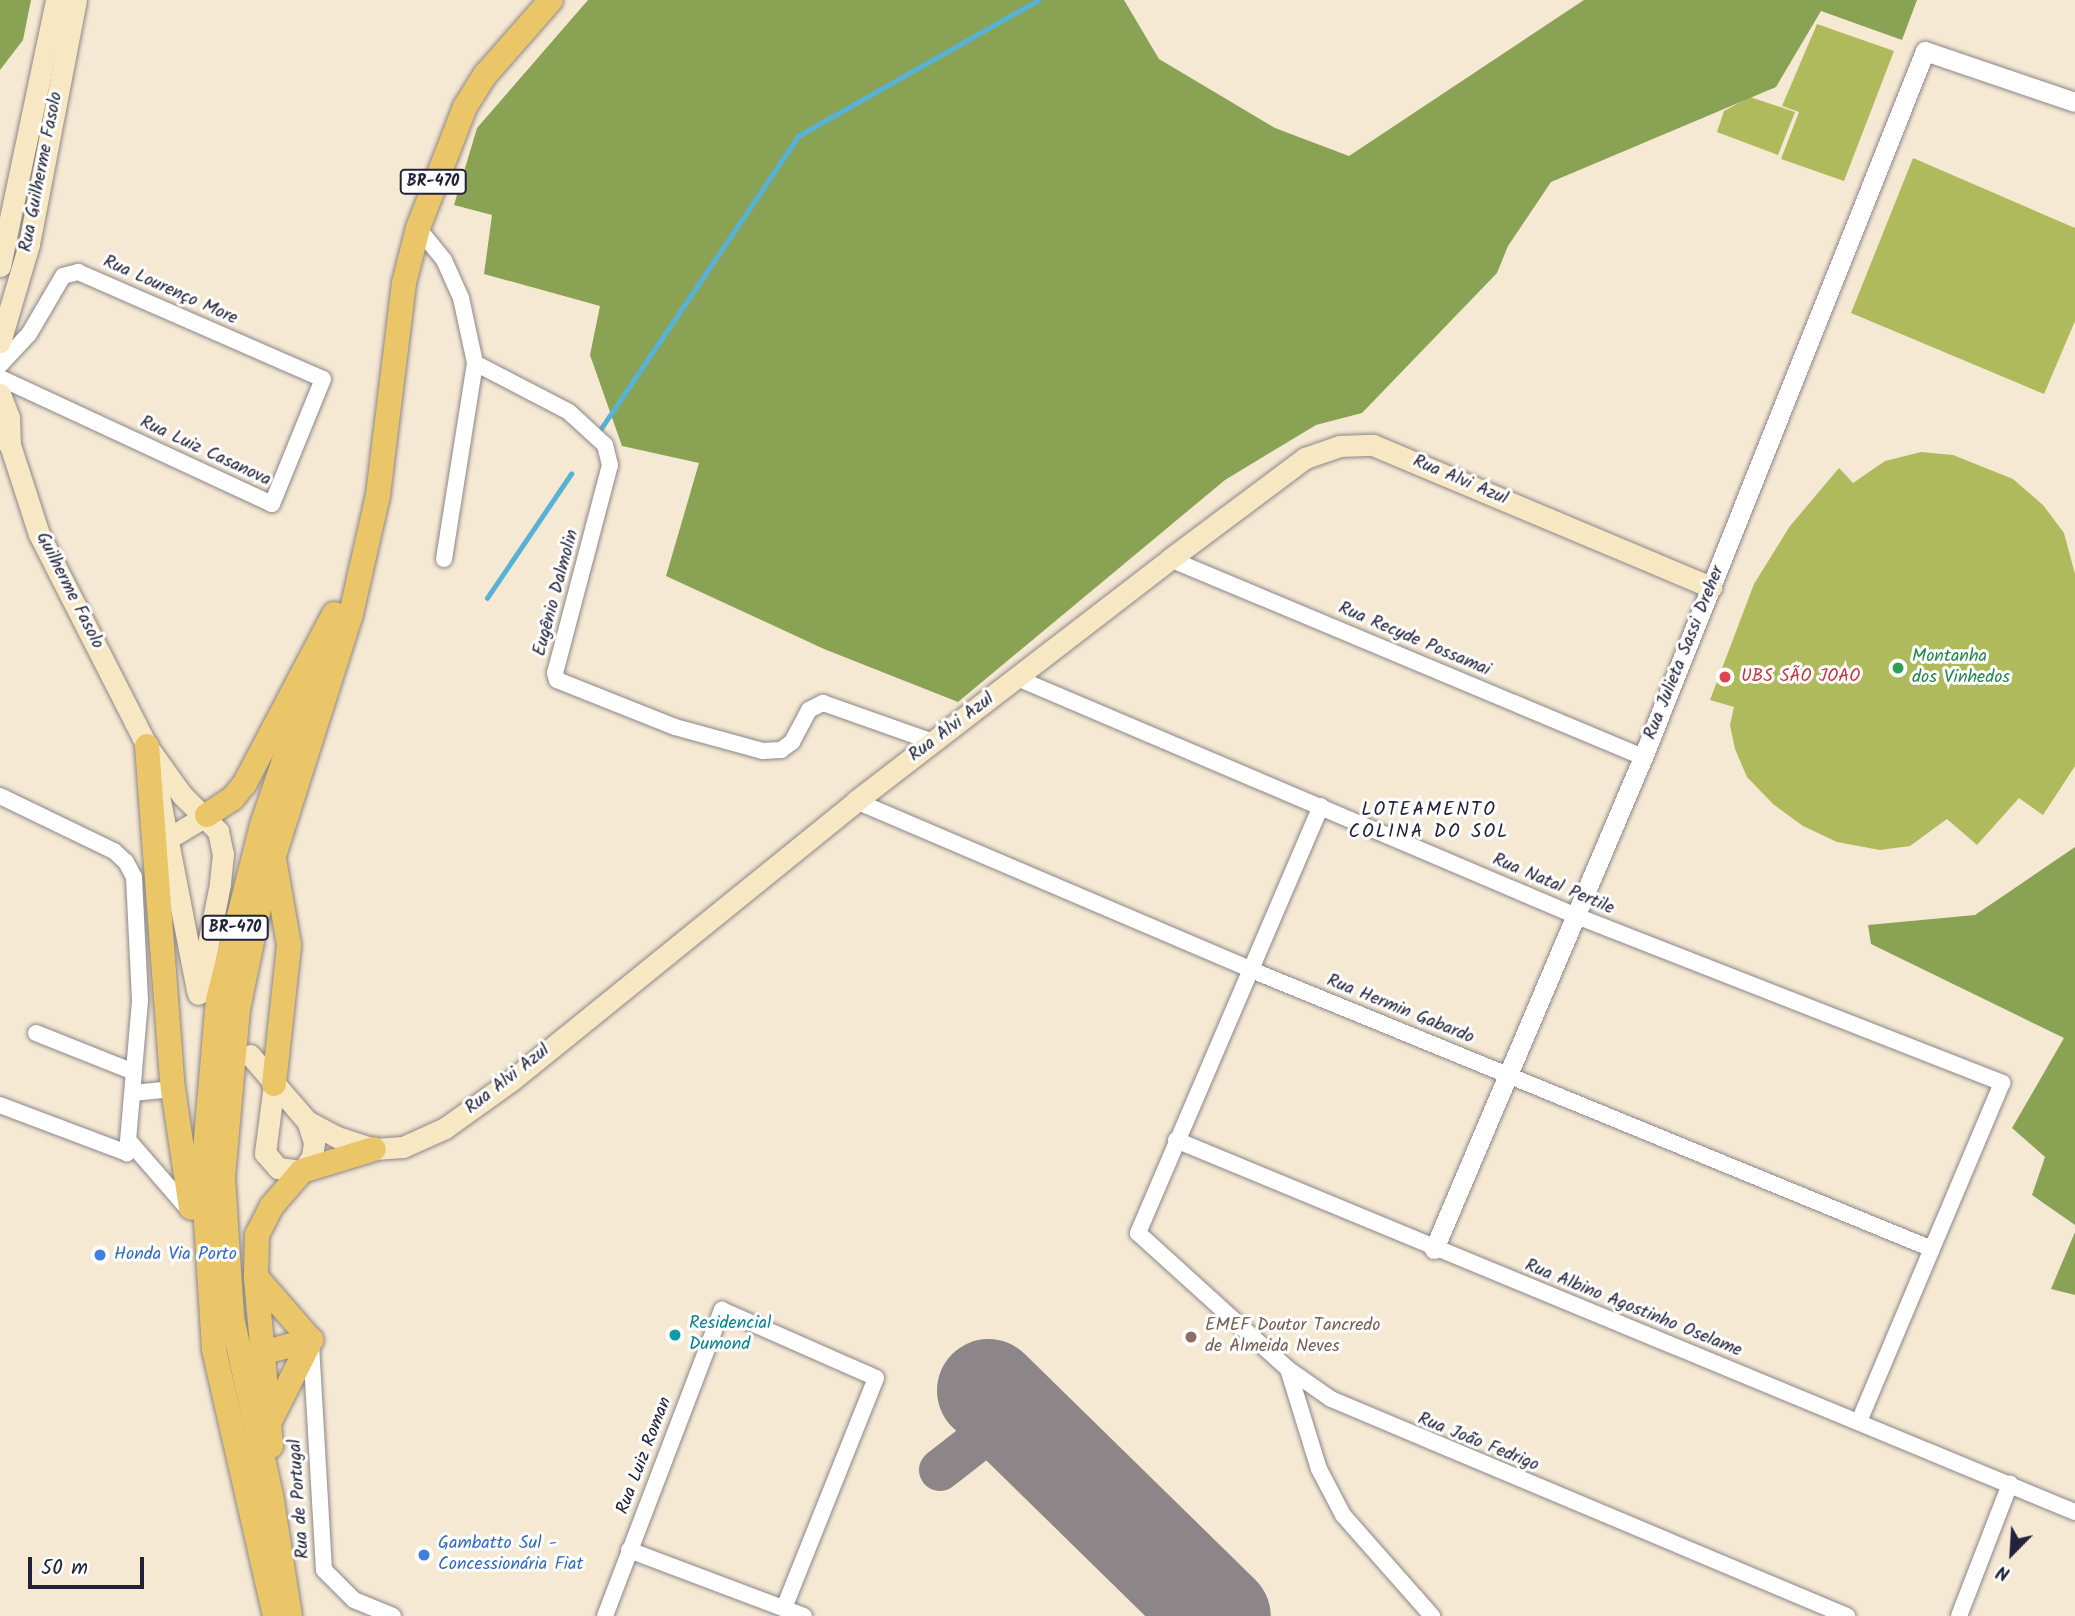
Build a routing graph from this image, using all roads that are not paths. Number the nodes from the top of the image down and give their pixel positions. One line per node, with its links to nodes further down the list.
1 (56, 0): 6 (main road, Rua Guilherme Fasolo)
2 (76, 0): 7 (main road, Rua Guilherme Fasolo)
3 (551, 0): 5 (highway, BR-470)
4 (2075, 103): 17 (street, Rua Julieta Sassi Dreher)
5 (418, 228): 8 (street); 14 (highway, BR-470)
6 (0, 266)
7 (0, 341)
8 (475, 363): 15 (street); 20 (street, Eugênio Dalmolin)
9 (0, 365): 11 (street, Rua Lourenço More)
10 (0, 378): 11 (street, Rua Luiz Casanova)
11 (323, 379)
12 (0, 394): 13 (main road)
13 (6, 446): 21 (main road, Guilherme Fasolo)
14 (378, 495): 18 (highway, BR-470); 28 (highway, BR-470)
15 (444, 559)
16 (1170, 559): 17 (main road, Rua Alvi Azul); 19 (main road, Rua Alvi Azul); 22 (street, Rua Recyde Possamai)
17 (1711, 587): 22 (street, Rua Julieta Sassi Dreher)
18 (334, 614): 26 (highway); 47 (highway, BR-470)
19 (1017, 678): 20 (main road, Rua Alvi Azul); 25 (street, Rua Natal Pertile)
20 (933, 742): 24 (main road, Rua Alvi Azul)
21 (147, 746): 26 (main road, Guilherme Fasolo); 27 (highway)
22 (1643, 757): 29 (street, Rua Julieta Sassi Dreher)
23 (0, 796): 33 (street)
24 (856, 801): 30 (street, Rua Hermin Gabardo); 42 (main road, Rua Alvi Azul)
25 (1321, 806): 29 (street, Rua Natal Pertile); 30 (street)
26 (207, 815): 27 (main road); 27 (main road)
27 (163, 843): 36 (highway)
28 (274, 854): 35 (highway); 49 (highway, BR-470)
29 (1574, 915): 34 (street, Rua Julieta Sassi Dreher); 46 (street, Rua Natal Pertile)
30 (1249, 969): 34 (street, Rua Hermin Gabardo); 40 (street)
31 (36, 1033): 33 (street)
32 (250, 1055): 35 (main road)
33 (134, 1072): 37 (street)
34 (1508, 1075): 45 (street, Rua Julieta Sassi Dreher); 46 (street, Rua Hermin Gabardo)
35 (274, 1084): 39 (main road); 43 (main road)
36 (173, 1089): 37 (street); 44 (highway)
37 (133, 1093): 41 (street)
38 (0, 1105): 41 (street)
39 (307, 1121): 42 (main road); 43 (main road)
40 (1176, 1140): 45 (street, Rua Albino Agostinho Oselame); 52 (street, Rua João Fedrigo)
41 (129, 1141): 44 (street)
42 (374, 1149): 43 (highway)
43 (302, 1171): 48 (highway)
44 (192, 1214): 47 (highway)
45 (1434, 1249): 54 (street, Rua Albino Agostinho Oselame)
46 (1931, 1249): 54 (street)
47 (205, 1255): 60 (highway, BR-470)
48 (256, 1277): 50 (highway); 51 (highway)
49 (232, 1317): 51 (highway); 56 (highway, BR-470)
50 (311, 1339): 51 (highway); 53 (highway); 62 (street, Rua de Portugal)
51 (265, 1352): 53 (highway)
52 (1287, 1369): 65 (street); 66 (street, Rua João Fedrigo)
53 (271, 1419): 56 (highway)
54 (1859, 1421): 55 (street, Rua Albino Agostinho Oselame)
55 (2010, 1484): 57 (street, Rua Albino Agostinho Oselame); 67 (street)
56 (271, 1495): 61 (highway, BR-470)
57 (2075, 1512)
58 (629, 1550): 59 (street); 59 (street, Rua Luiz Roman); 63 (street, Rua Luiz Roman)
59 (784, 1608): 64 (street)
60 (275, 1616)
61 (290, 1616)
62 (393, 1616)
63 (605, 1616)
64 (804, 1616)
65 (1432, 1616)
66 (1847, 1616)
67 (1959, 1616)

